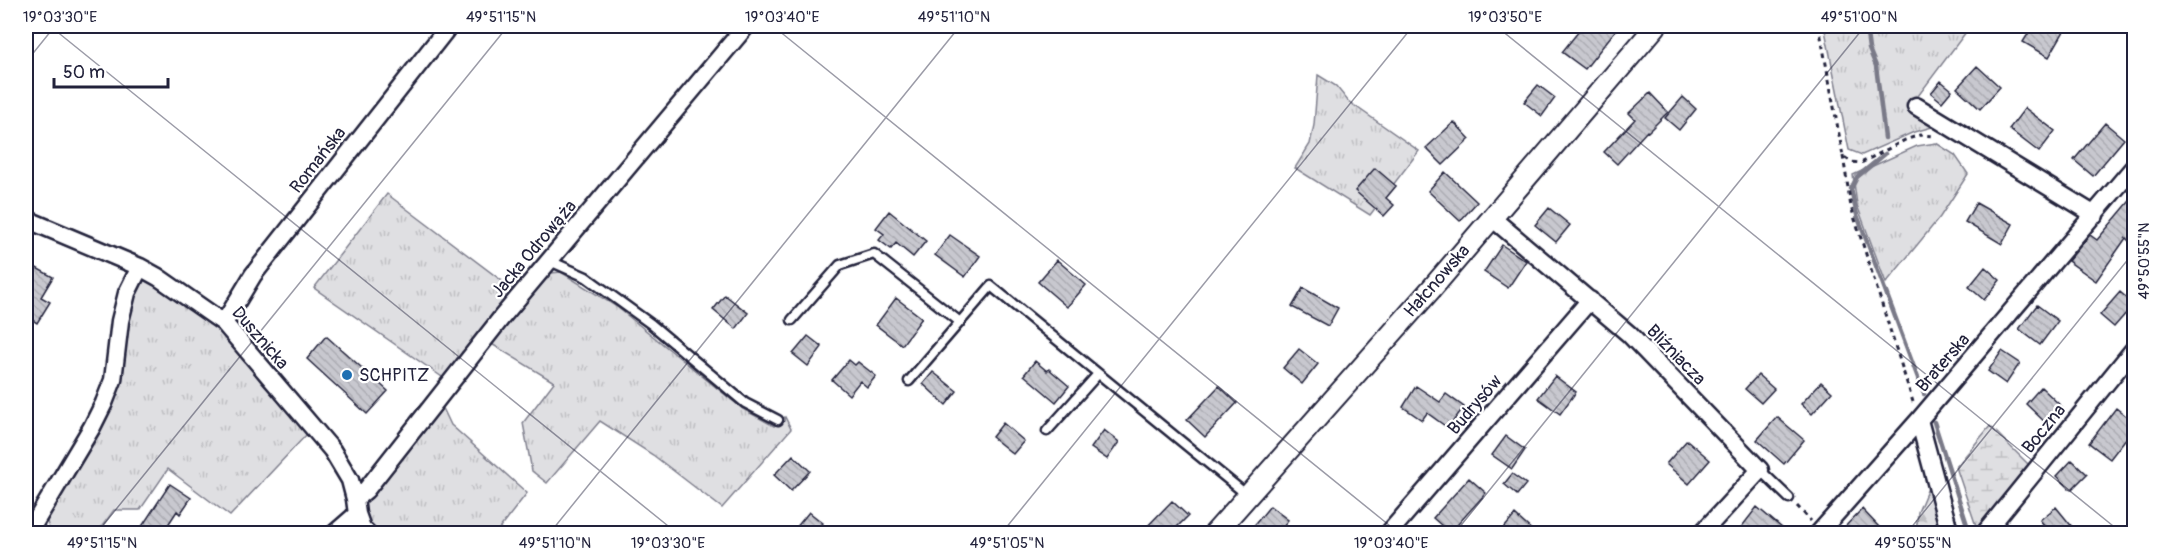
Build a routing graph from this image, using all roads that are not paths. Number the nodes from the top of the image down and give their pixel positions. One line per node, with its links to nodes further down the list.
1 (449, 26): 14 (street, Romańska)
2 (746, 26): 9 (street, Jacka Odrowąża)
3 (1656, 26): 7 (street, Hałcnowska)
4 (1916, 106): 6 (street)
5 (2134, 167): 6 (street, Braterska)
6 (2095, 215): 19 (street, Braterska)
7 (1492, 218): 11 (street, Bliźniacza); 22 (street, Hałcnowska)
8 (26, 219): 10 (street, Dusznicka)
9 (550, 261): 18 (lane); 24 (street, Jacka Odrowąża)
10 (140, 267): 14 (street, Dusznicka); 26 (street)
11 (1590, 300): 21 (street, Bliźniacza); 30 (street, Budrysów)
12 (792, 320): 13 (lane)
13 (960, 322): 16 (lane); 17 (lane)
14 (224, 323): 24 (street, Dusznicka)
15 (2134, 349): 33 (street, Boczna)
16 (1098, 374): 20 (lane); 22 (lane)
17 (909, 381)
18 (778, 420)
19 (1919, 420): 25 (street, Braterska); 32 (street)
20 (1047, 431)
21 (1760, 470): 23 (lane); 31 (street)
22 (1247, 495): 29 (street, Hałcnowska)
23 (1790, 498)
24 (356, 506): 27 (street, Jacka Odrowąża); 28 (street, Dusznicka)
25 (1819, 532)
26 (28, 534)
27 (334, 534)
28 (368, 534)
29 (1214, 534)
30 (1388, 534)
31 (1701, 534)
32 (1950, 534)
33 (1984, 534)

